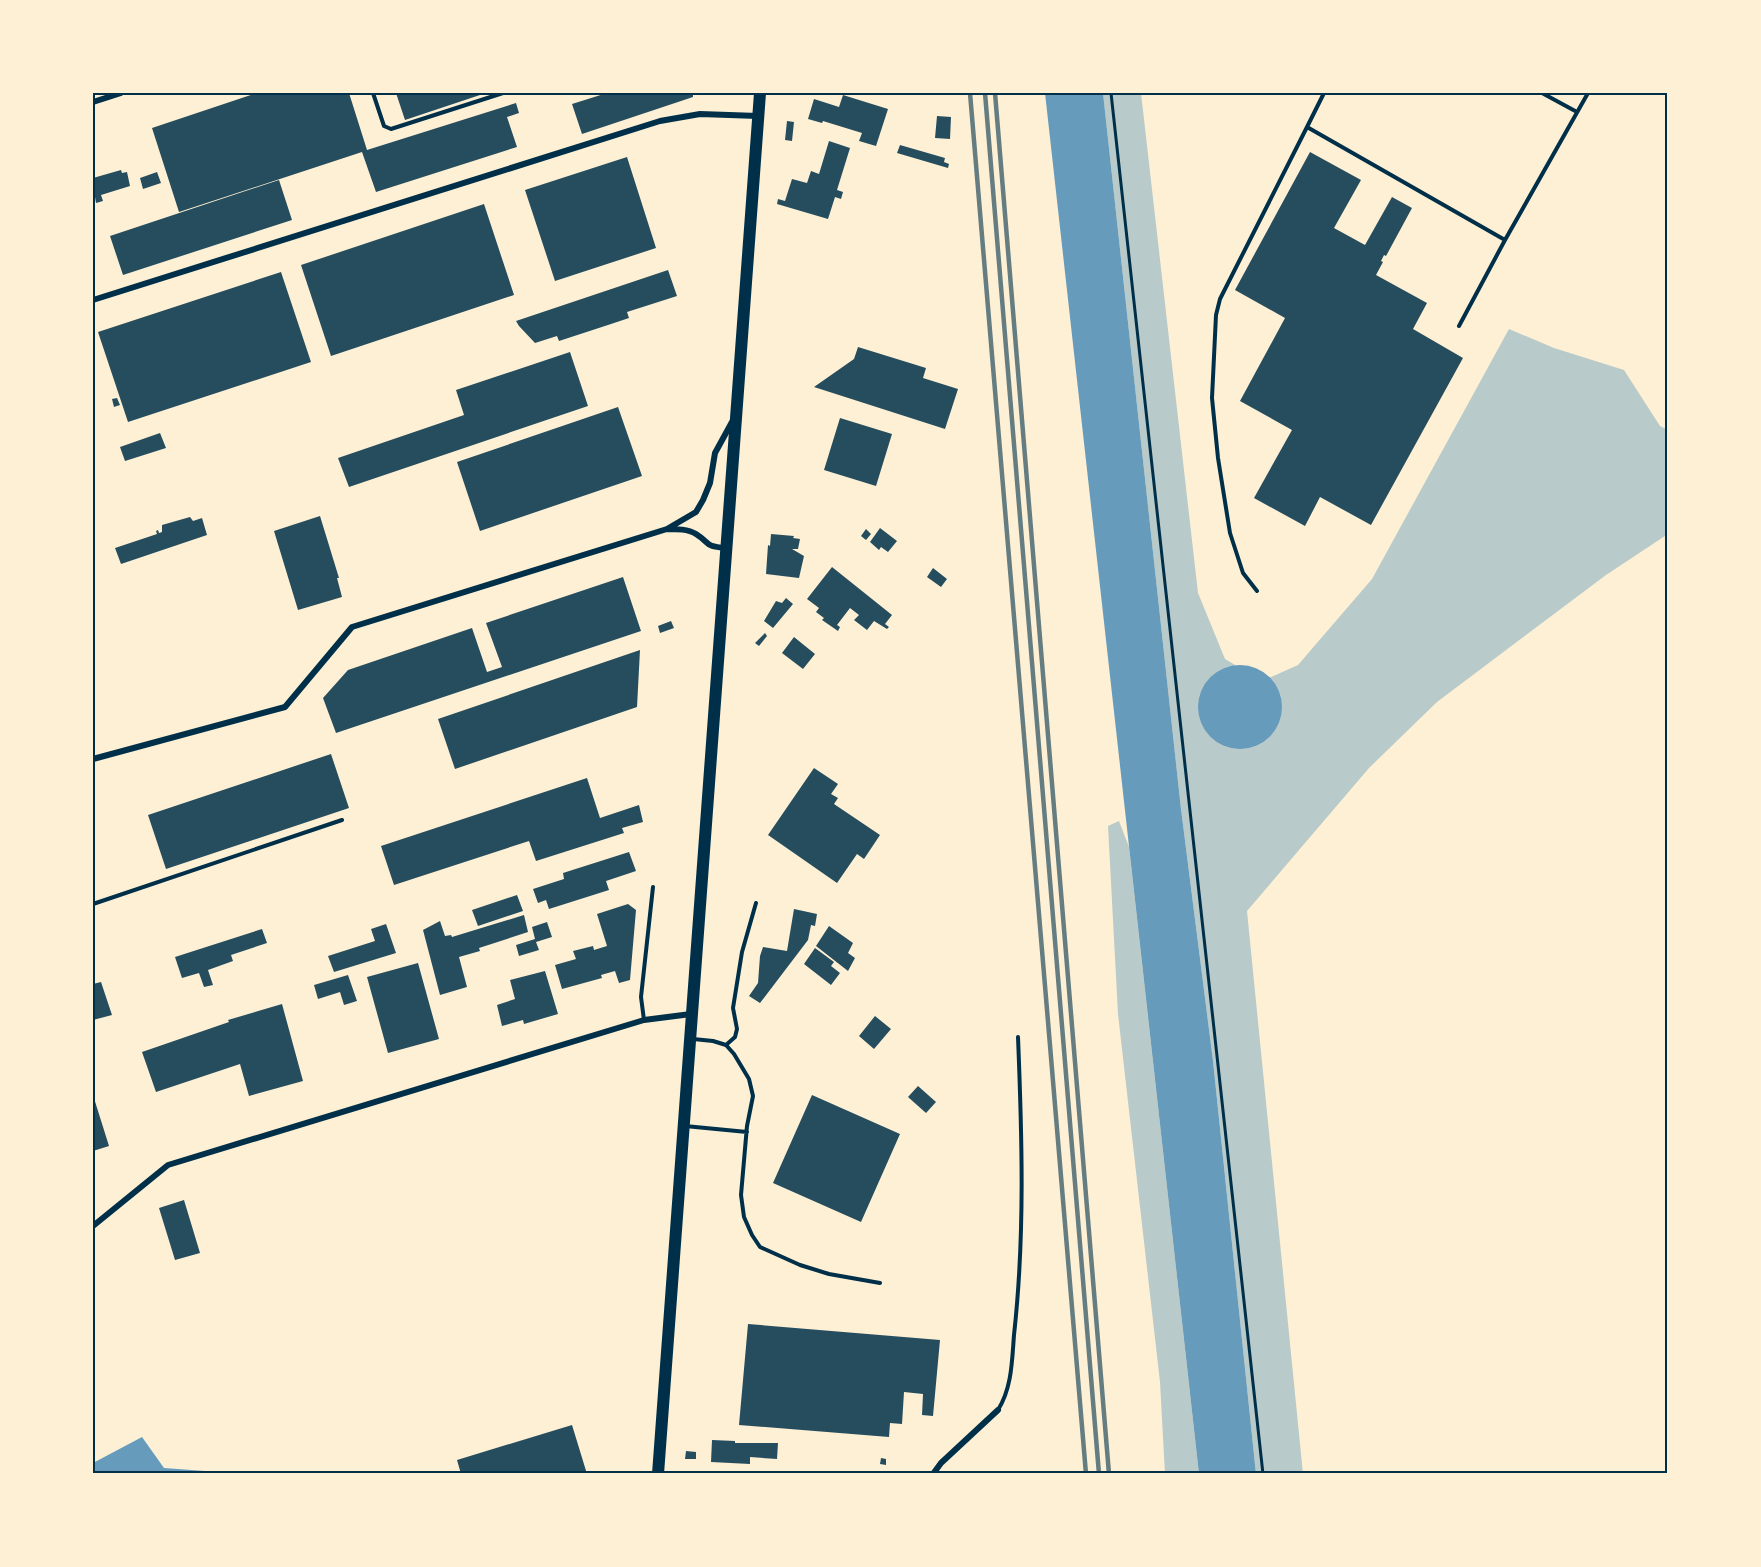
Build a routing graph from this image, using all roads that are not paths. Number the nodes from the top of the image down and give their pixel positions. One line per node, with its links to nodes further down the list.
1 (121, 93): 8 (street)
2 (373, 93): 3 (lane)
3 (502, 93)
4 (760, 93): 10 (main road)
5 (1324, 93): 11 (lane)
6 (1542, 93): 9 (lane)
7 (1588, 93): 9 (lane)
8 (93, 102)
9 (1578, 112): 12 (lane)
10 (758, 116): 13 (street); 15 (main road)
11 (1307, 127): 12 (lane); 18 (lane)
12 (1505, 240): 14 (lane)
13 (93, 300)
14 (1459, 326)
15 (735, 416): 16 (street); 17 (main road)
16 (667, 529): 17 (street); 19 (street)
17 (726, 548): 24 (main road)
18 (1257, 591)
19 (93, 759)
20 (342, 820): 23 (lane)
21 (653, 887): 25 (lane)
22 (756, 903): 28 (lane)
23 (93, 904)
24 (691, 1014): 25 (street); 27 (main road)
25 (644, 1020): 31 (street)
26 (1018, 1037): 33 (lane)
27 (690, 1039): 28 (lane); 29 (main road)
28 (726, 1045): 30 (lane)
29 (684, 1125): 30 (lane); 34 (main road)
30 (747, 1132): 32 (lane)
31 (93, 1226)
32 (879, 1283)
33 (998, 1410): 35 (street)
34 (658, 1474)
35 (933, 1474)

